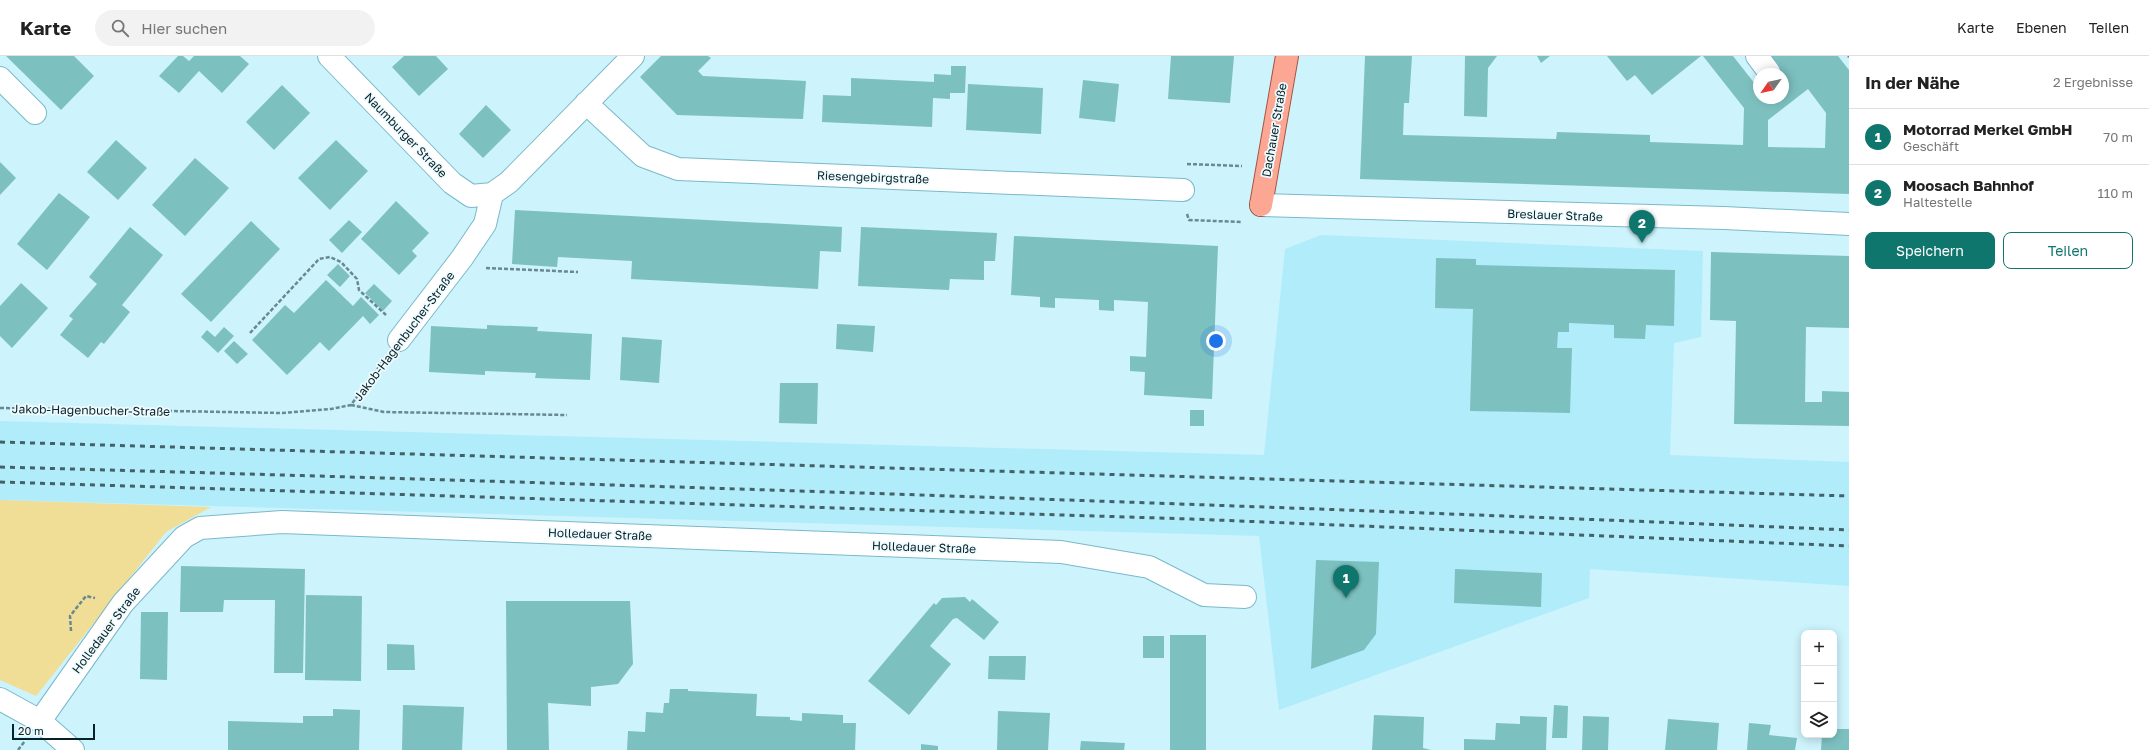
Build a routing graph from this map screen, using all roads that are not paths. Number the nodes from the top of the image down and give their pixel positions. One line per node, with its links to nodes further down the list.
1 (329, 56): 8 (street, Naumburger Straße)
2 (633, 56): 5 (street)
3 (1287, 56): 9 (main road, Dachauer Straße)
4 (0, 78): 6 (street)
5 (586, 103): 7 (street, Riesengebirgstraße); 8 (street)
6 (35, 113)
7 (1183, 190)
8 (492, 194): 11 (street, Jakob-Hagenbucher-Straße)
9 (1261, 205): 10 (street, Breslauer Straße)
10 (1849, 224)
11 (402, 336)
12 (1245, 597): 14 (street, Holledauer Straße)
13 (0, 699): 14 (street)
14 (40, 721): 15 (street)
15 (73, 750)

